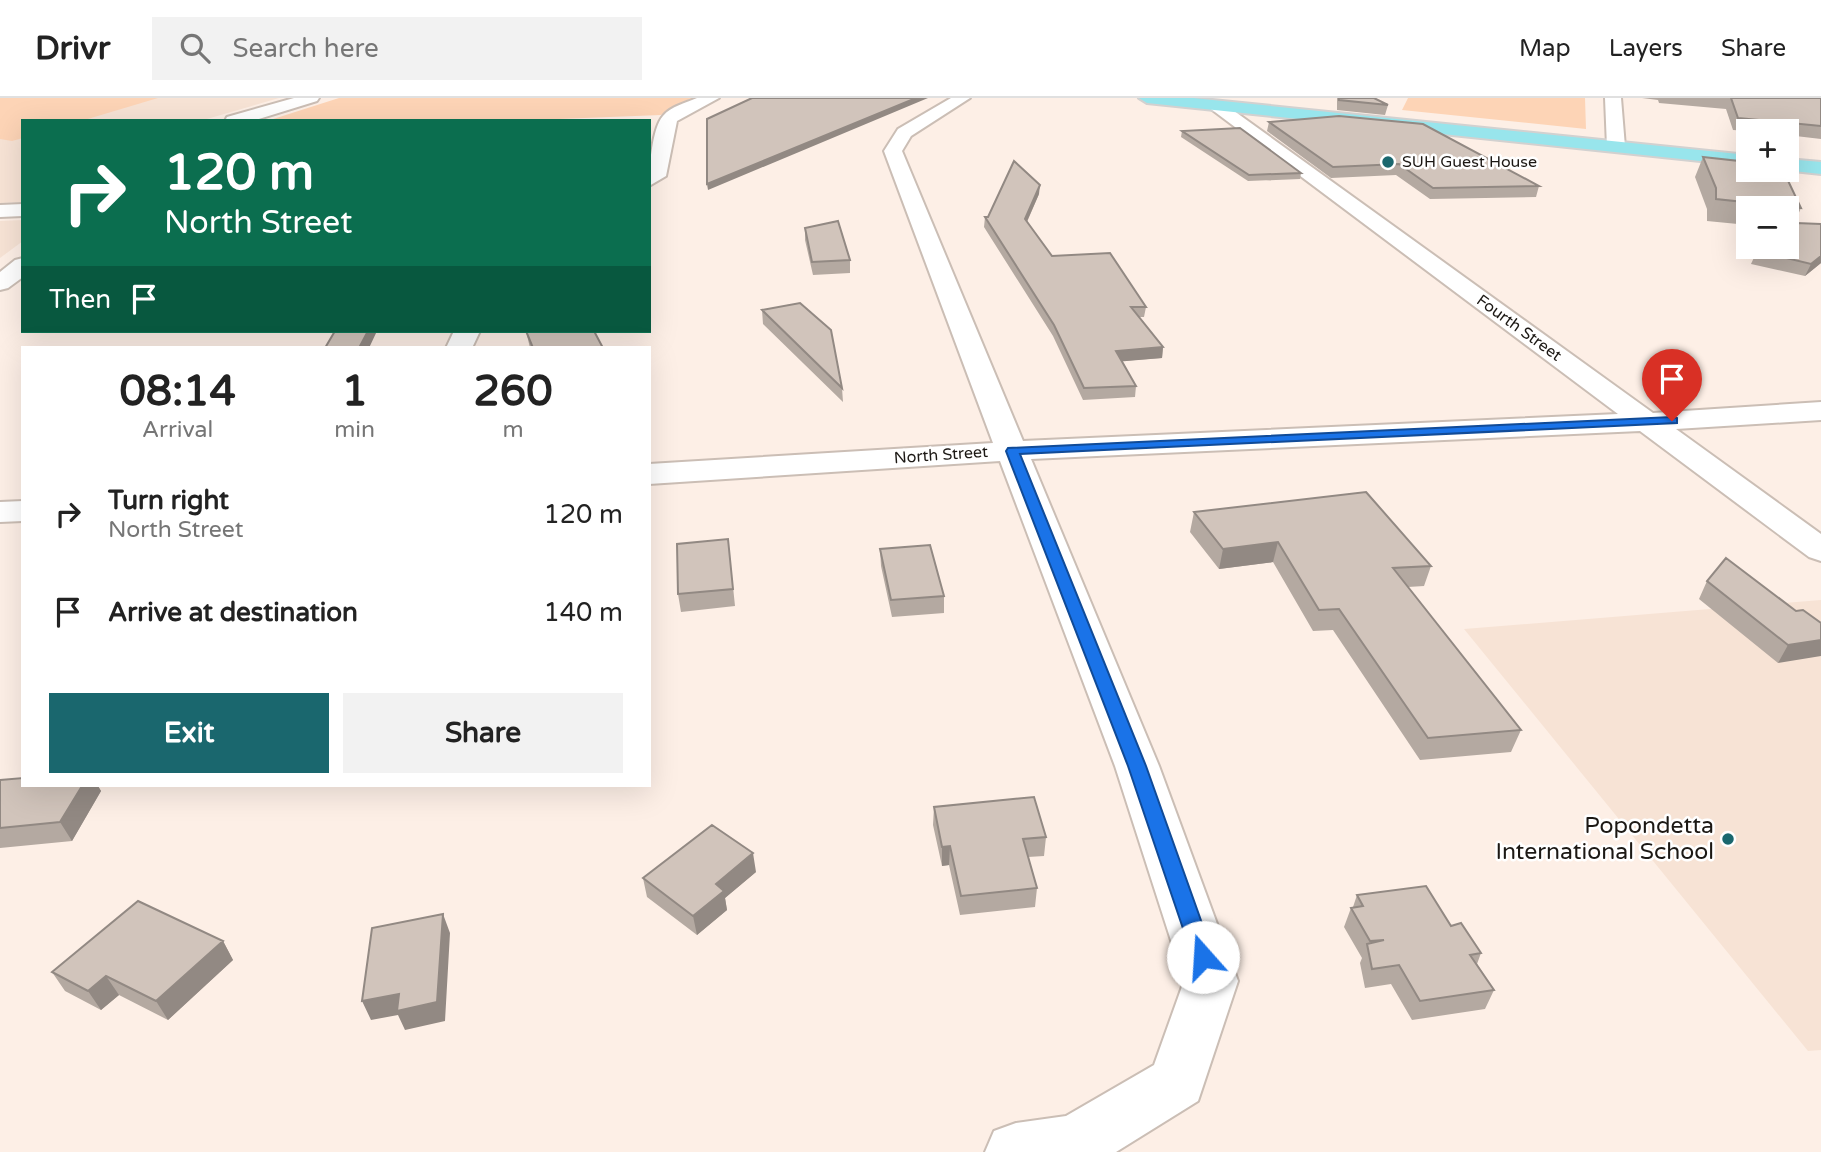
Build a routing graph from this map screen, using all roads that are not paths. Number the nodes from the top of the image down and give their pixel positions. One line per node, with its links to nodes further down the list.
1 (310, 98): 7 (street)
2 (711, 98): 12 (street)
3 (962, 98): 19 (street)
4 (1147, 98): 6 (main road)
5 (1613, 98): 8 (street)
6 (1217, 106): 8 (main road); 18 (street, Fourth Street)
7 (240, 119)
8 (1616, 147): 9 (main road)
9 (1736, 160)
10 (1799, 166): 11 (main road)
11 (1821, 168)
12 (651, 179)
13 (21, 210): 14 (street)
14 (0, 211)
15 (21, 267): 16 (street)
16 (0, 283)
17 (1821, 411): 18 (street, North Street)
18 (1648, 422): 19 (street, North Street); 23 (street, Fourth Street)
19 (1012, 451): 20 (street, North Street); 24 (street)
20 (651, 474)
21 (21, 511): 22 (street)
22 (0, 512)
23 (1821, 550)
24 (1016, 1152)

